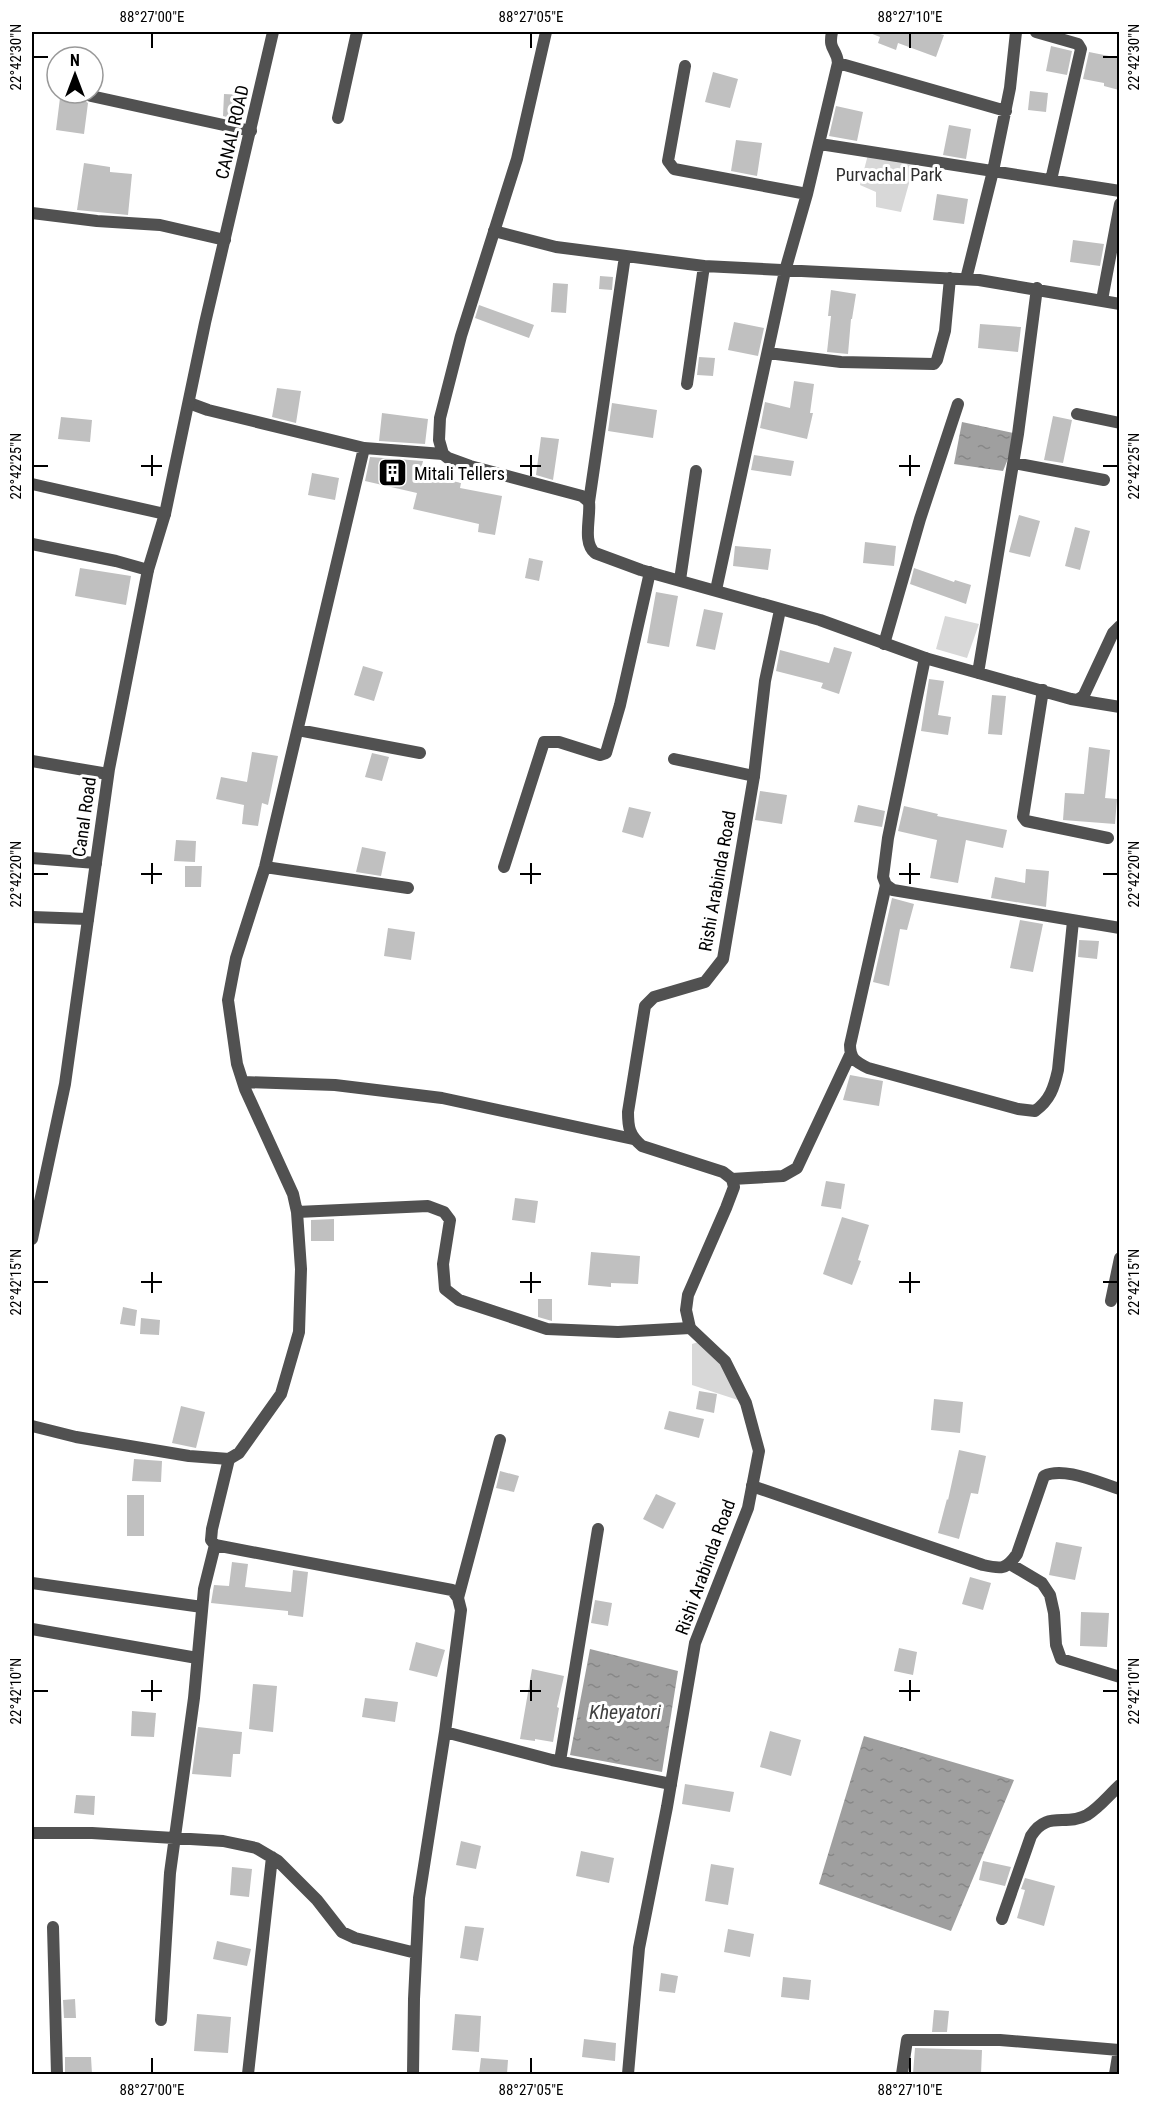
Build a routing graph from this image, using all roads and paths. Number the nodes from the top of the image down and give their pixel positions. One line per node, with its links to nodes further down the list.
1 (273, 32): 12 (street, CANAL ROAD)
2 (357, 32): 11 (street)
3 (546, 32): 20 (street)
4 (832, 32): 7 (street)
5 (1016, 32): 10 (street)
6 (1036, 32): 15 (street)
7 (838, 63): 10 (street); 13 (street)
8 (685, 66): 17 (street)
9 (105, 99): 12 (street)
10 (1006, 111): 14 (street)
11 (338, 118)
12 (251, 131): 21 (street, CANAL ROAD)
13 (820, 144): 14 (street); 17 (street)
14 (993, 171): 15 (street); 26 (street)
15 (1051, 180): 16 (street)
16 (1119, 191)
17 (807, 194): 24 (street)
18 (1119, 204): 28 (street)
19 (32, 213): 21 (street)
20 (494, 231): 22 (street); 37 (street)
21 (225, 240): 32 (street, CANAL ROAD)
22 (626, 256): 23 (street); 42 (street)
23 (704, 266): 24 (street); 31 (street)
24 (785, 271): 25 (street); 30 (street)
25 (950, 278): 26 (street); 30 (street)
26 (966, 279): 27 (street)
27 (1037, 288): 28 (street); 38 (street)
28 (1102, 300): 29 (street)
29 (1119, 304)
30 (768, 353): 48 (street)
31 (687, 384)
32 (189, 403): 36 (street); 43 (street, Canal Road)
33 (958, 404): 51 (street)
34 (1077, 414): 35 (street)
35 (1119, 423)
36 (364, 448): 37 (street); 57 (street)
37 (443, 454): 42 (street)
38 (1014, 463): 40 (street); 53 (street)
39 (696, 471): 47 (street)
40 (1104, 480)
41 (32, 484): 43 (street)
42 (589, 502): 46 (street)
43 (165, 514): 45 (street, Canal Road)
44 (32, 544): 45 (street)
45 (148, 570): 61 (street, Canal Road)
46 (650, 572): 47 (street); 67 (street)
47 (680, 580): 48 (street)
48 (716, 590): 49 (street)
49 (780, 610): 51 (street); 62 (street, Rishi Arabinda Road)
50 (1119, 626): 55 (street)
51 (884, 644): 52 (street)
52 (925, 658): 53 (street); 68 (street)
53 (978, 673): 54 (street)
54 (1043, 690): 55 (street); 63 (street)
55 (1078, 700): 56 (street)
56 (1119, 707)
57 (298, 730): 58 (street); 66 (street)
58 (420, 753)
59 (674, 759): 62 (street)
60 (32, 761): 61 (street)
61 (108, 774): 65 (street, Canal Road)
62 (754, 776): 76 (street, Rishi Arabinda Road)
63 (1108, 838)
64 (32, 858): 65 (street)
65 (96, 863): 71 (street, Canal Road)
66 (265, 867): 69 (street); 75 (street)
67 (504, 867)
68 (885, 885): 72 (street); 74 (street)
69 (408, 888)
70 (32, 917): 71 (street)
71 (88, 919): 79 (street, Canal Road)
72 (1073, 921): 73 (street); 74 (street)
73 (1119, 928)
74 (850, 1055): 77 (street)
75 (243, 1082): 76 (street); 78 (street)
76 (633, 1139): 77 (street)
77 (732, 1179): 82 (street)
78 (297, 1212): 82 (street); 85 (street)
79 (32, 1239)
80 (1119, 1258): 81 (street)
81 (1111, 1301)
82 (690, 1328): 86 (street, Rishi Arabinda Road)
83 (36, 1427): 85 (street)
84 (500, 1440): 92 (street)
85 (229, 1459): 89 (street)
86 (752, 1486): 90 (street); 99 (street, Rishi Arabinda Road)
87 (1119, 1489): 90 (street)
88 (598, 1529): 98 (street)
89 (215, 1545): 92 (street); 93 (street)
90 (1010, 1564): 96 (street)
91 (32, 1583): 93 (street)
92 (459, 1598): 97 (street)
93 (202, 1607): 95 (street)
94 (32, 1629): 95 (street)
95 (197, 1658): 102 (street)
96 (1119, 1677)
97 (445, 1732): 98 (street); 106 (street)
98 (560, 1761): 99 (street)
99 (671, 1784): 111 (street, Rishi Arabinda Road)
100 (1119, 1785): 104 (street)
101 (32, 1833): 102 (street)
102 (175, 1838): 103 (street); 107 (street)
103 (272, 1857): 106 (street); 109 (street)
104 (1002, 1919)
105 (53, 1927): 108 (street)
106 (416, 1953): 110 (street)
107 (161, 2020)
108 (57, 2074)
109 (248, 2074)
110 (413, 2074)
111 (628, 2074)
112 (902, 2074): 113 (street)
113 (1115, 2074)

